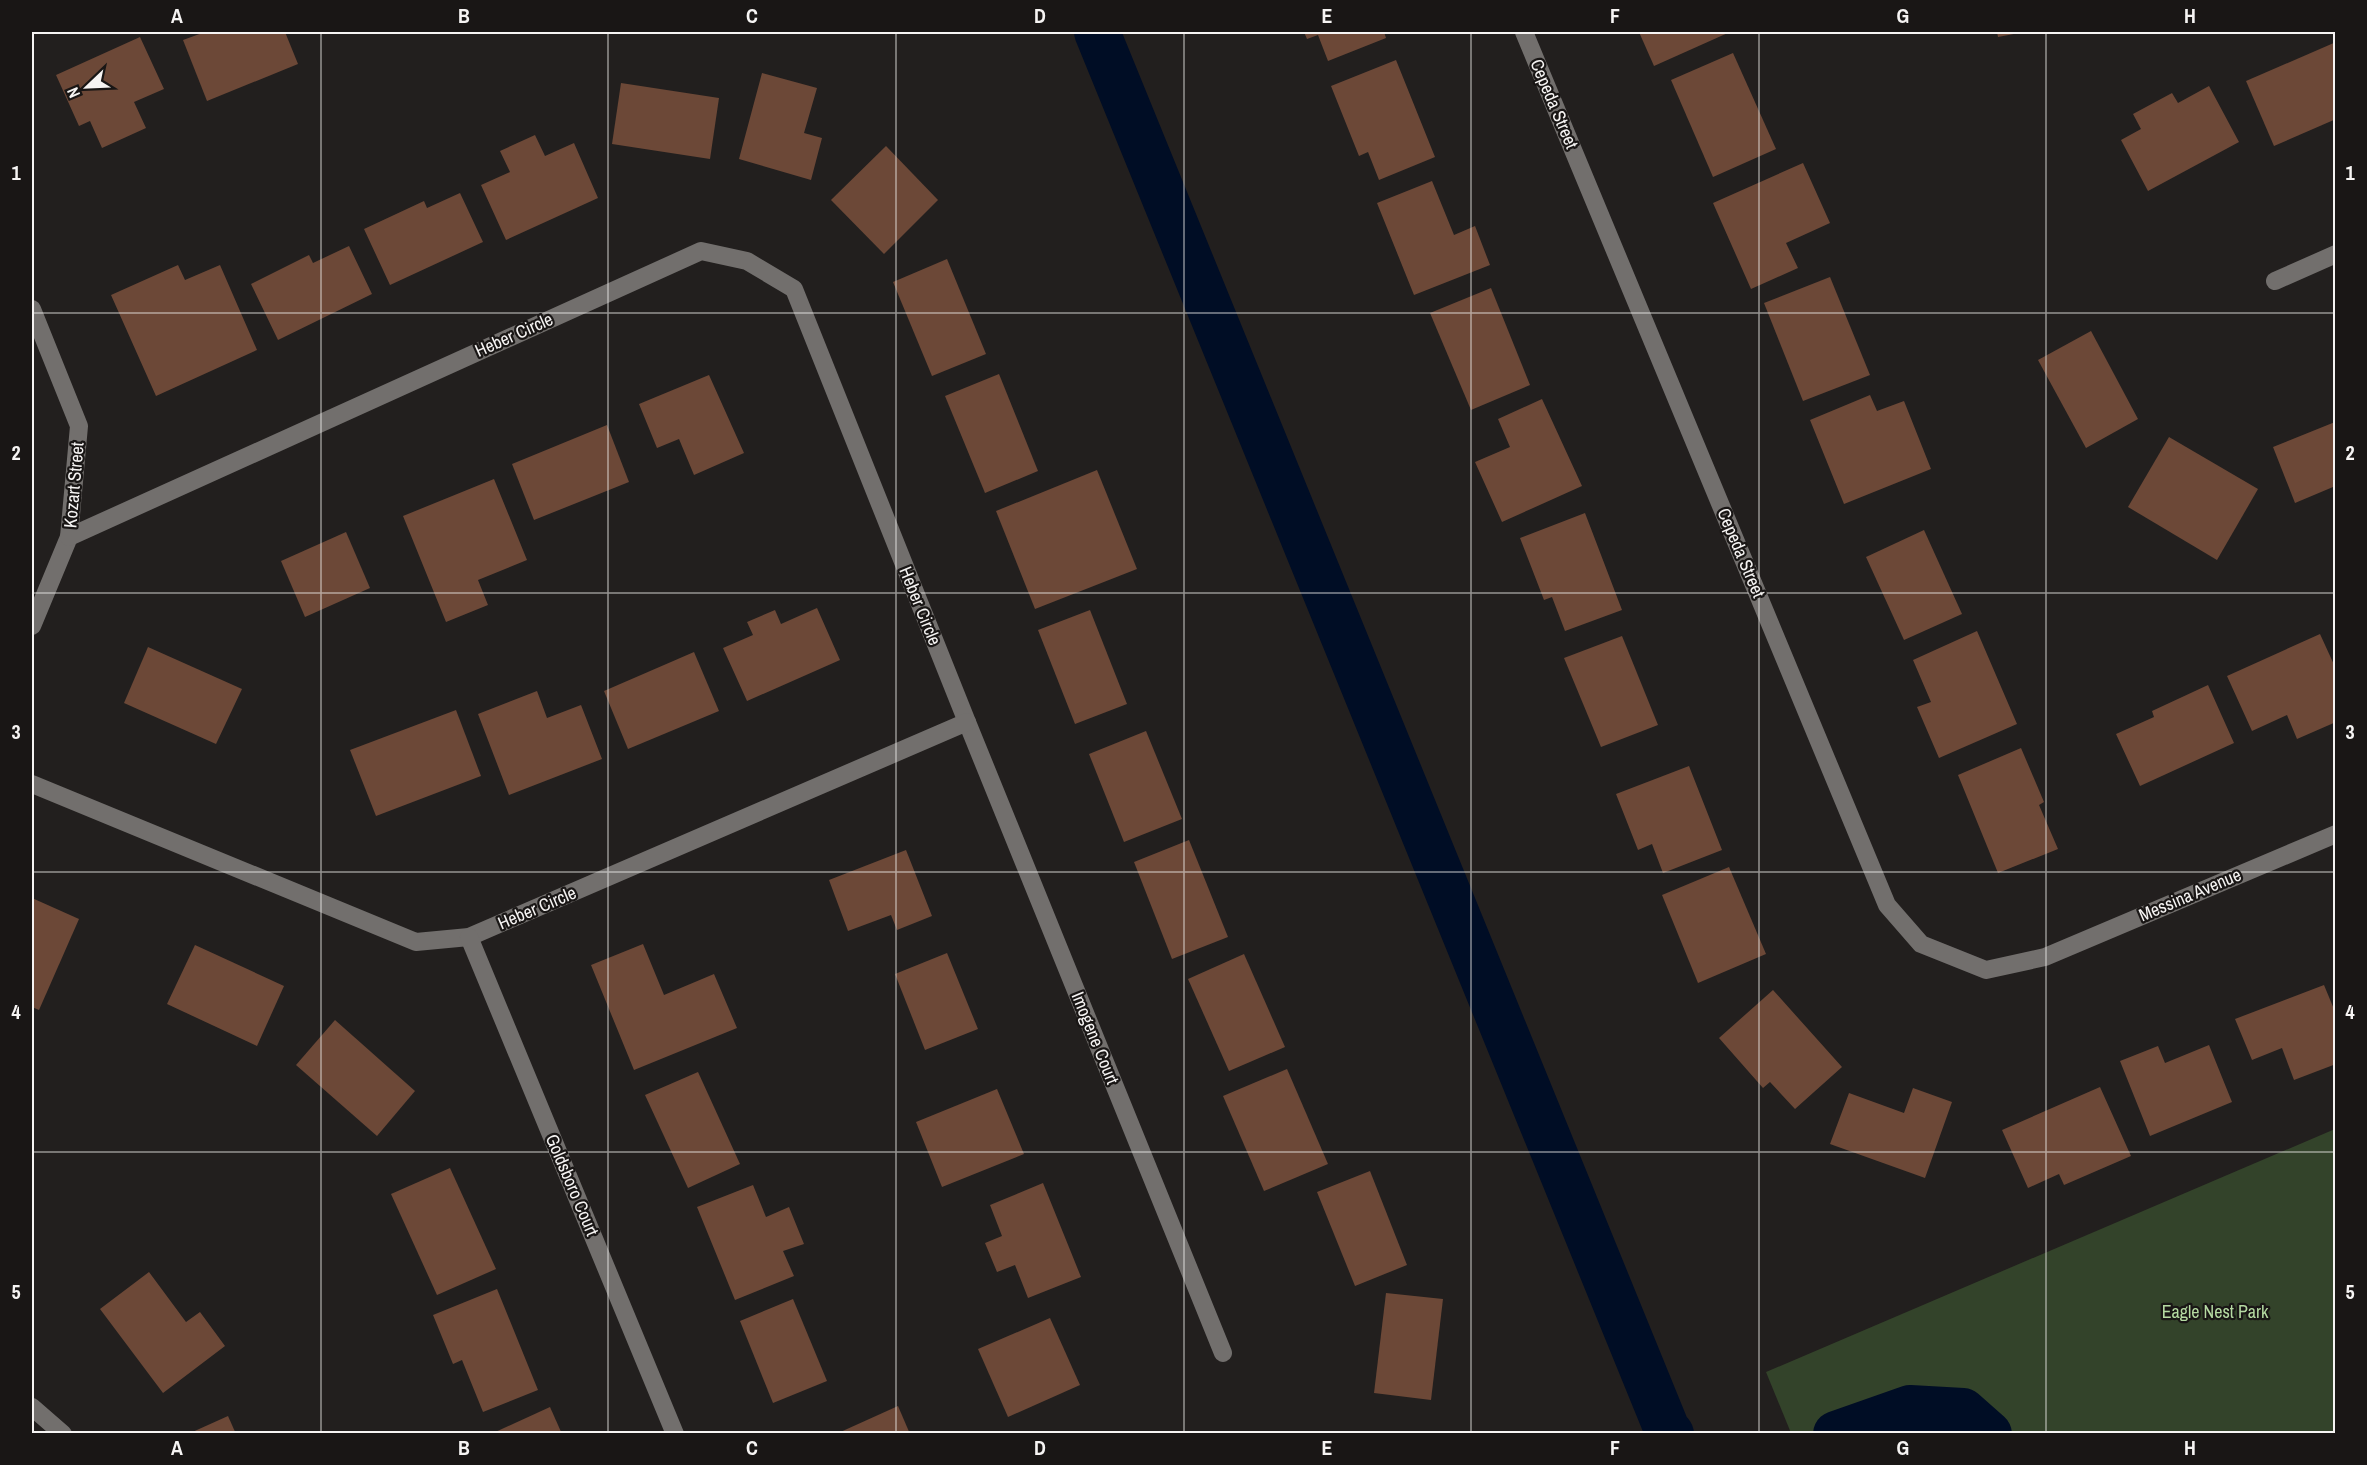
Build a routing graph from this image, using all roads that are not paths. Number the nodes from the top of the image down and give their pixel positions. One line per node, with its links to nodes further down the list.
1 (1524, 32): 11 (street, Cepeda Street)
2 (2336, 254): 3 (street)
3 (2275, 280)
4 (32, 309): 5 (street, Kozart Street)
5 (69, 537): 6 (street, Kozart Street); 7 (street, Heber Circle)
6 (32, 626)
7 (967, 722): 10 (street, Heber Circle); 12 (street, Imogene Court)
8 (32, 784): 10 (street, Heber Circle)
9 (2336, 834): 11 (street, Messina Avenue)
10 (469, 937): 15 (street, Goldsboro Court)
11 (2045, 957)
12 (1223, 1353)
13 (32, 1407): 14 (street)
14 (63, 1434)
15 (675, 1434)

